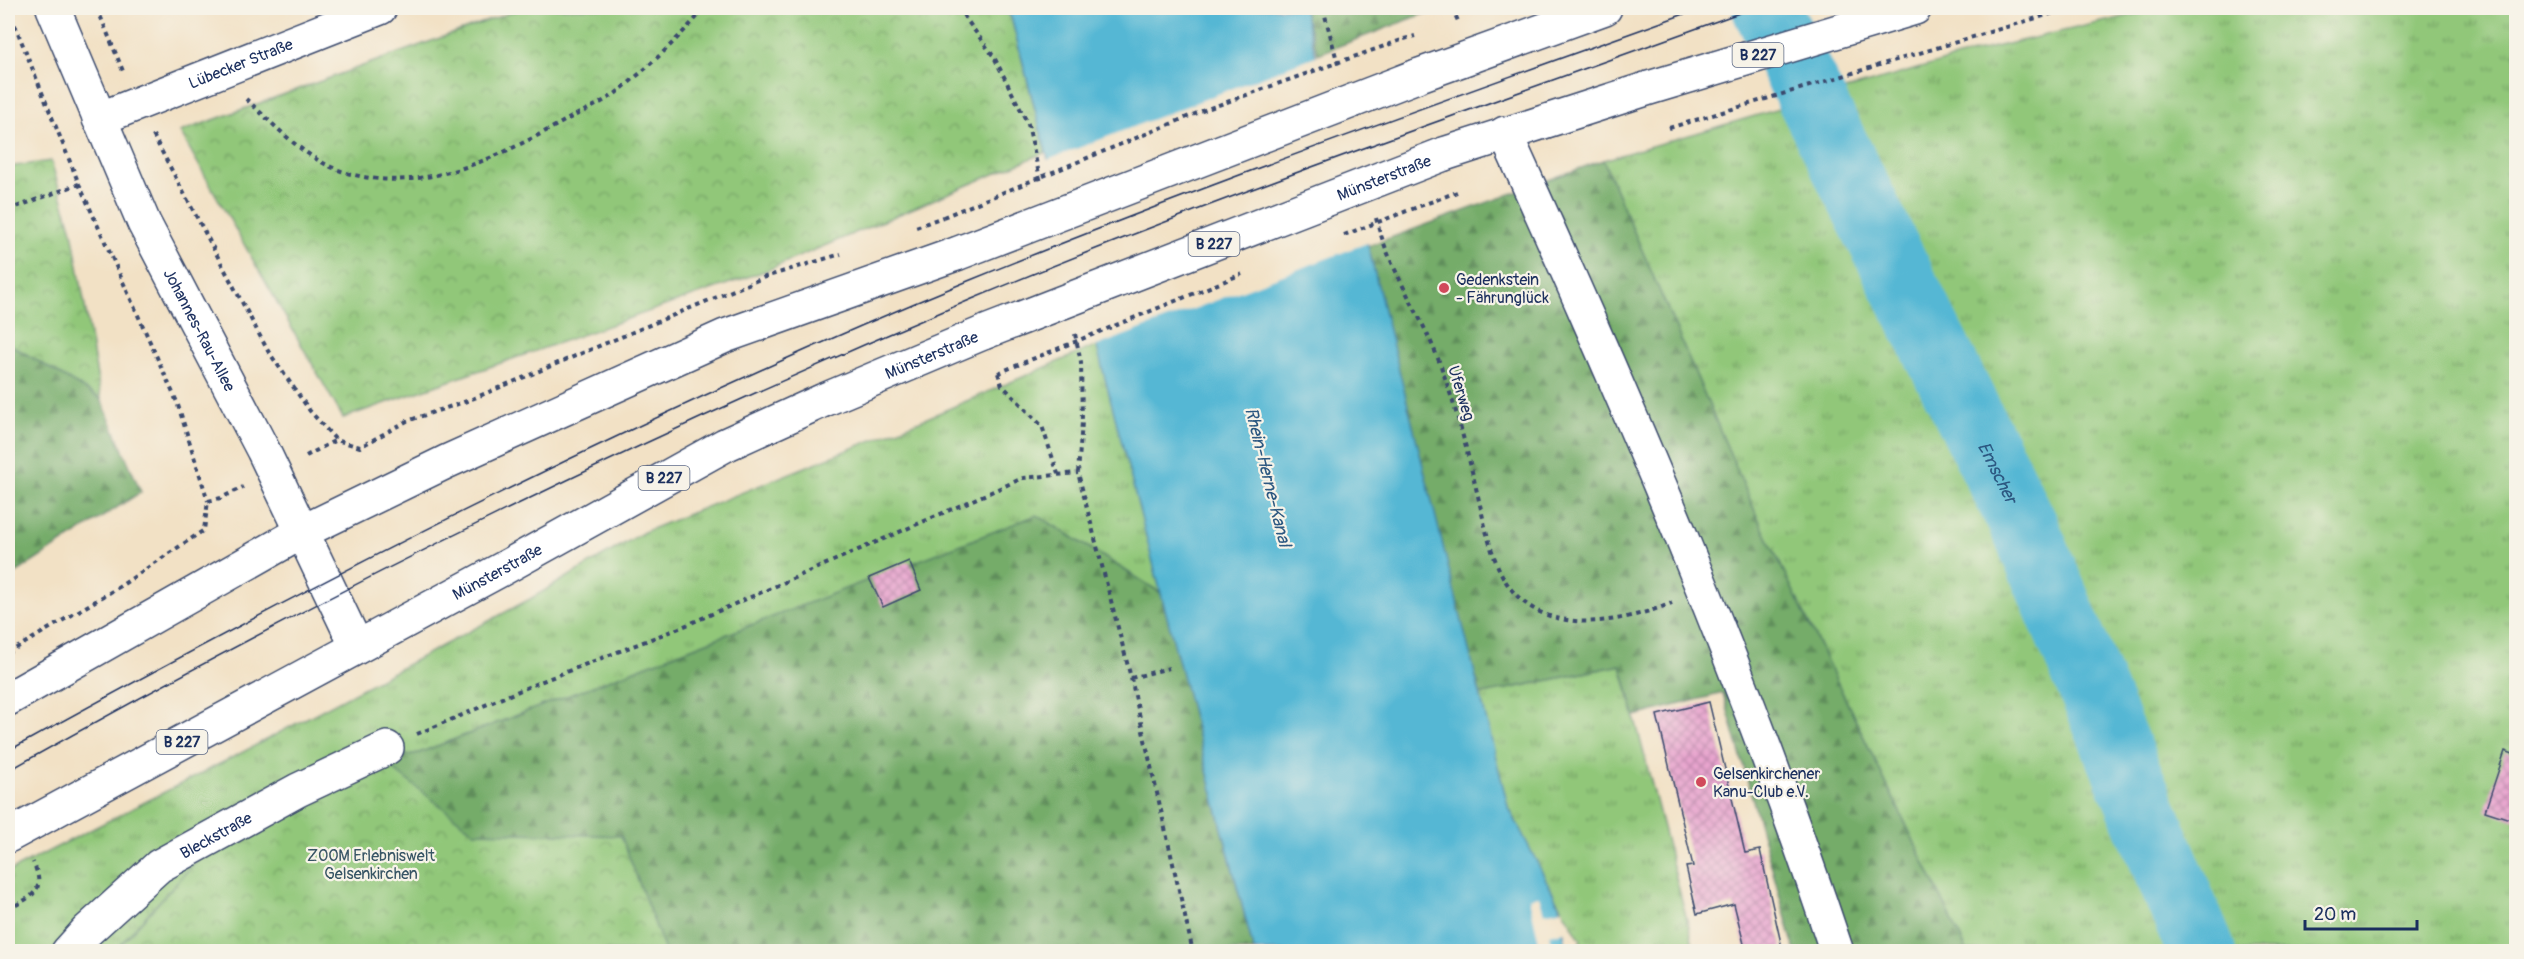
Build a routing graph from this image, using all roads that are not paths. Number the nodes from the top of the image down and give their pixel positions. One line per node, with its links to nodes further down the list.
1 (53, 8): 5 (main road, Johannes-Rau-Allee)
2 (380, 8): 5 (main road, Lübecker Straße)
3 (1605, 8): 7 (main road, bridge)
4 (1915, 8): 6 (main road, Münsterstraße / B 227)
5 (99, 119): 7 (main road, Johannes-Rau-Allee)
6 (1505, 133): 8 (main road, Münsterstraße / B 227, bridge); 13 (main road)
7 (302, 532): 8 (main road, Johannes-Rau-Allee); 9 (main road)
8 (357, 647): 11 (main road, Münsterstraße / B 227)
9 (8, 699)
10 (387, 748): 12 (main road, Bleckstraße)
11 (18, 845)
12 (68, 951)
13 (1837, 951)

